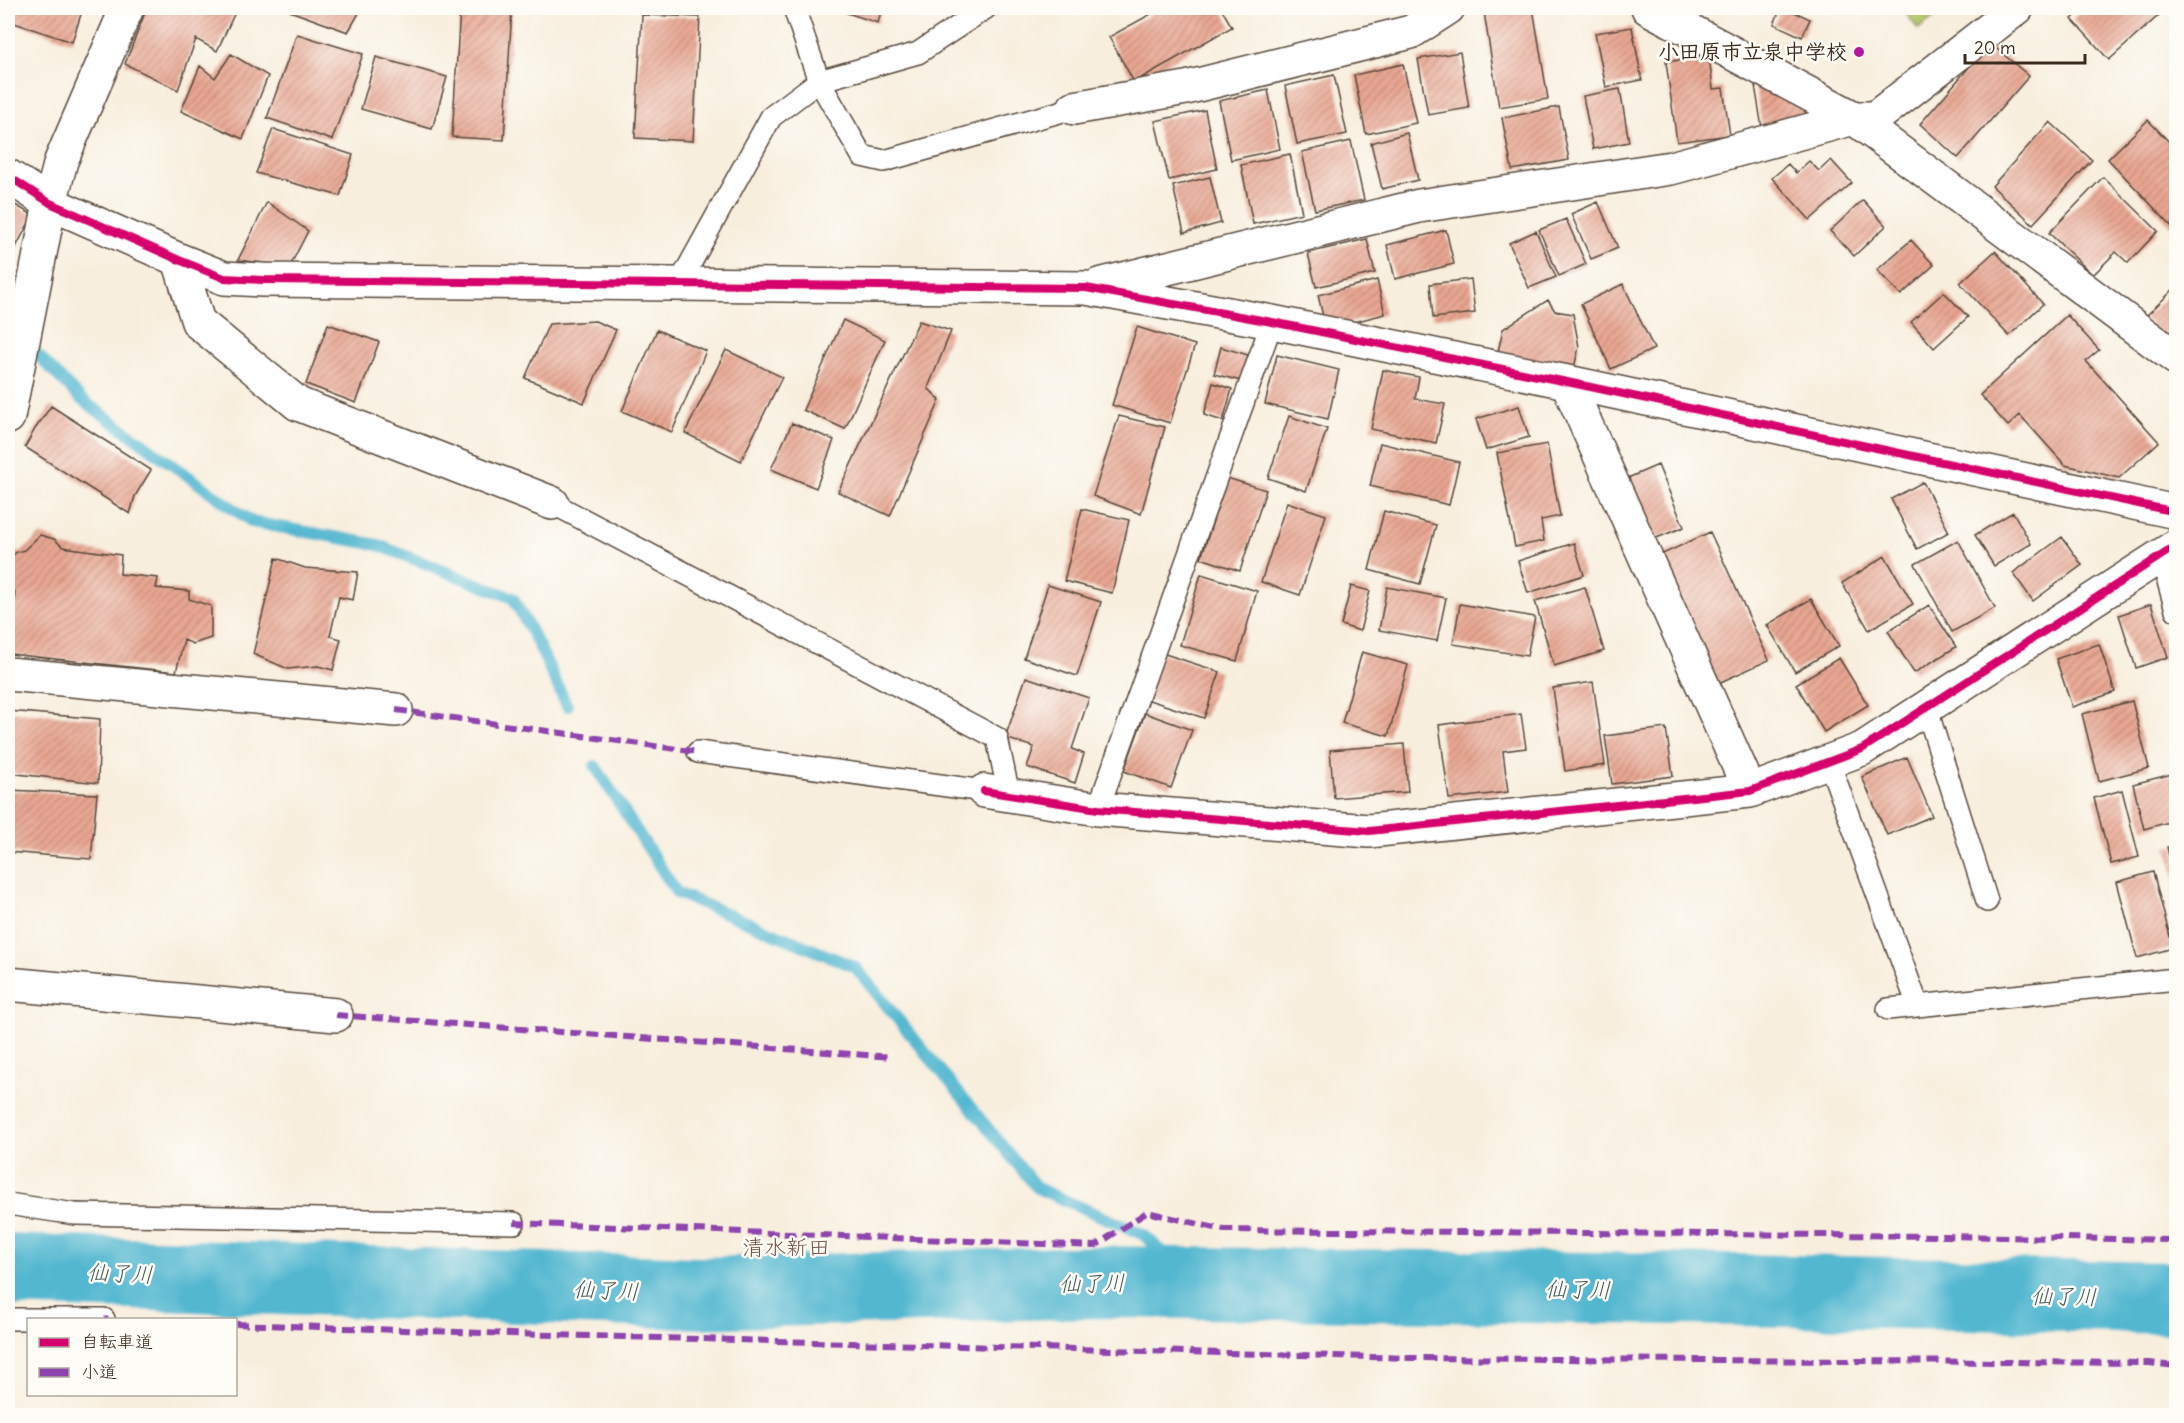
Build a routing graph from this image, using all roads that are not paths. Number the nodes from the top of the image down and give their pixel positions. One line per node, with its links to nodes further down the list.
1 (127, 8): 11 (street)
2 (794, 8): 7 (lane)
3 (986, 8): 7 (lane)
4 (1448, 8): 8 (street)
5 (1648, 8): 9 (street)
6 (2017, 8): 9 (street)
7 (819, 81): 8 (lane); 13 (lane)
8 (1074, 108)
9 (1854, 118): 14 (street); 16 (street)
10 (8, 176): 11 (street)
11 (50, 202): 12 (street); 18 (street)
12 (179, 260): 13 (street); 19 (street)
13 (679, 284): 14 (street)
14 (1086, 288): 15 (street)
15 (1272, 322): 17 (street); 30 (lane)
16 (2176, 358)
17 (1567, 382): 20 (street); 28 (street)
18 (10, 404)
19 (552, 503): 29 (lane)
20 (2176, 512)
21 (2169, 551): 22 (lane); 24 (street)
22 (2176, 610)
23 (8, 674): 25 (street)
24 (1926, 707): 27 (street); 31 (lane)
25 (396, 711)
26 (698, 752): 29 (lane)
27 (1828, 762): 28 (street); 34 (lane)
28 (1750, 791): 30 (street)
29 (997, 793): 30 (street)
30 (1098, 808)
31 (1987, 901)
32 (2176, 979): 34 (lane)
33 (8, 984): 36 (street)
34 (1918, 1006): 35 (lane)
35 (1888, 1010)
36 (336, 1015)
37 (8, 1204): 38 (lane)
38 (514, 1223)
39 (8, 1319): 40 (lane)
40 (27, 1319)

